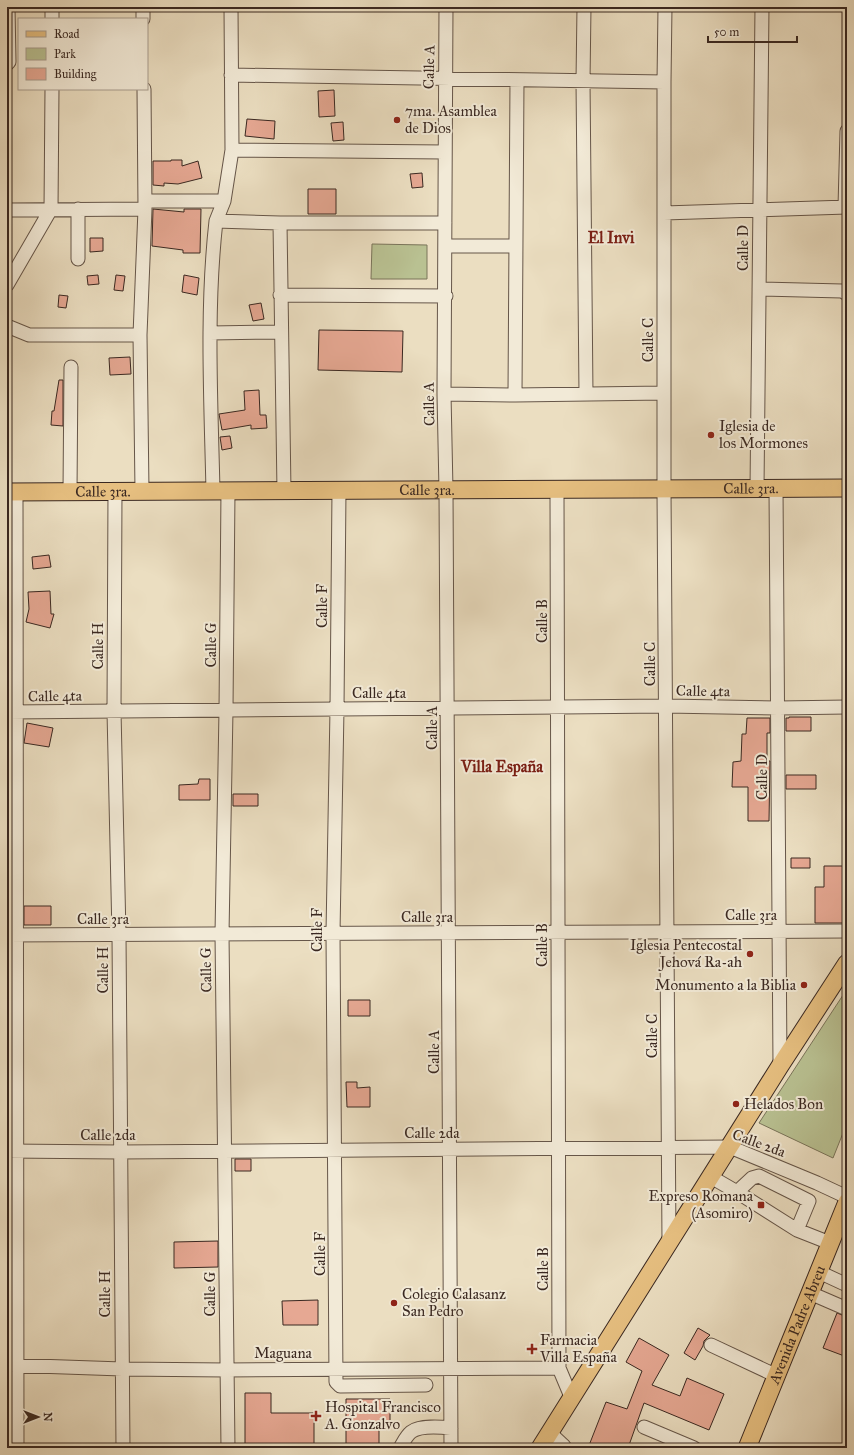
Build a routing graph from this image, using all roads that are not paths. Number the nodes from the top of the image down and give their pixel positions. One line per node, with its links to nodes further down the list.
1 (8, 7): 11 (street)
2 (52, 7): 9 (street)
3 (143, 7): 10 (street)
4 (231, 7): 12 (street, Calle G)
5 (446, 7): 13 (street, Calle A)
6 (584, 7): 15 (street)
7 (664, 7): 16 (street, Calle C)
8 (762, 7): 28 (street, Calle D)
9 (52, 18)
10 (143, 18)
11 (7, 64)
12 (231, 75): 13 (street); 20 (street, Calle G)
13 (445, 79): 14 (street); 21 (street, Calle A)
14 (517, 80): 15 (street); 34 (street)
15 (583, 81): 16 (street); 48 (street)
16 (664, 82): 29 (street, Calle C)
17 (52, 90): 25 (street)
18 (144, 90): 23 (street)
19 (847, 131): 24 (street)
20 (232, 150): 21 (street); 22 (street, Calle G)
21 (445, 152): 32 (street, Calle A)
22 (224, 201): 23 (street); 30 (street, Calle G)
23 (145, 205): 26 (street); 44 (street)
24 (846, 207): 28 (street)
25 (51, 209): 26 (street); 27 (street); 36 (street)
26 (78, 209): 35 (street)
27 (7, 210)
28 (760, 210): 29 (street); 37 (street, Calle D)
29 (664, 213): 46 (street, Calle C)
30 (216, 221): 31 (street); 43 (street, Calle G)
31 (280, 223): 32 (street); 39 (street)
32 (445, 223): 33 (street, Calle A)
33 (446, 246): 34 (street); 40 (street, Calle A)
34 (516, 246): 49 (street)
35 (78, 259)
36 (7, 285)
37 (759, 289): 38 (street); 53 (street, Calle D)
38 (847, 294)
39 (280, 296): 40 (street); 42 (street)
40 (446, 296): 47 (street, Calle A)
41 (7, 326): 44 (street)
42 (280, 332): 43 (street); 59 (street)
43 (210, 333): 58 (street, Calle G)
44 (140, 335): 57 (street)
45 (71, 367): 61 (street)
46 (664, 393): 48 (street); 52 (street, Calle C)
47 (444, 394): 49 (street); 55 (street, Calle A)
48 (586, 394): 49 (street)
49 (515, 395)
50 (776, 488): 51 (main road, Calle 3ra.); 53 (main road, Calle 3ra.); 67 (street, Calle D)
51 (847, 488)
52 (664, 489): 53 (main road, Calle 3ra.); 56 (main road, Calle 3ra.); 63 (street, Calle C)
53 (757, 489)
54 (339, 490): 55 (main road, Calle 3ra.); 59 (main road, Calle 3ra.); 68 (street, Calle F)
55 (446, 490): 56 (main road, Calle 3ra.); 66 (street, Calle A)
56 (557, 490): 64 (street, Calle B)
57 (142, 491): 58 (main road, Calle 3ra.); 62 (main road, Calle 3ra.)
58 (220, 491): 59 (main road, Calle 3ra.); 69 (street, Calle G)
59 (284, 491)
60 (11, 492): 61 (main road, Calle 3ra.); 71 (street)
61 (70, 492): 62 (main road, Calle 3ra.)
62 (115, 492): 70 (street, Calle H)
63 (666, 706): 64 (street, Calle 4ta); 67 (street, Calle 4ta); 75 (street, Calle C)
64 (558, 707): 66 (street, Calle 4ta); 74 (street, Calle B)
65 (847, 707): 67 (street, Calle 4ta)
66 (448, 708): 68 (street, Calle 4ta); 77 (street, Calle A)
67 (778, 708): 72 (street, Calle D)
68 (337, 709): 69 (street, Calle 4ta); 76 (street, Calle F)
69 (226, 710): 70 (street, Calle 4ta); 79 (street, Calle G)
70 (114, 711): 71 (street, Calle 4ta); 78 (street, Calle H)
71 (12, 712): 80 (street)
72 (779, 931): 73 (street, Calle 3ra); 75 (street, Calle 3ra); 82 (street, Calle D)
73 (847, 931)
74 (558, 932): 75 (street, Calle 3ra); 77 (street, Calle 3ra); 85 (street, Calle B)
75 (667, 932): 83 (street, Calle C)
76 (332, 933): 77 (street, Calle 3ra); 79 (street, Calle 3ra); 86 (street, Calle F)
77 (449, 933): 87 (street, Calle A)
78 (119, 934): 79 (street, Calle 3ra); 80 (street, Calle 3ra); 90 (street, Calle H)
79 (222, 934): 88 (street, Calle G)
80 (12, 935): 89 (street)
81 (847, 963): 82 (main road)
82 (780, 1066): 84 (main road)
83 (669, 1147): 84 (street, Calle 2da); 85 (street, Calle 2da); 99 (street, Calle C)
84 (730, 1147): 91 (main road); 92 (street, Calle 2da)
85 (559, 1148): 87 (street, Calle 2da); 106 (street, Calle B)
86 (335, 1149): 87 (street, Calle 2da); 88 (street, Calle 2da); 108 (street, Calle F)
87 (450, 1149): 109 (street, Calle A)
88 (225, 1150): 90 (street, Calle 2da); 110 (street, Calle G)
89 (12, 1151): 90 (street, Calle 2da); 105 (street)
90 (120, 1152): 107 (street, Calle H)
91 (711, 1177): 93 (street); 99 (main road)
92 (816, 1183): 94 (street, Calle 2da); 95 (street)
93 (737, 1192): 95 (street); 97 (street)
94 (847, 1197)
95 (809, 1201): 97 (street)
96 (847, 1202): 98 (main road, Avenida Padre Abreu)
97 (797, 1230): 98 (street)
98 (830, 1243): 100 (main road, Avenida Padre Abreu)
99 (669, 1245): 113 (main road)
100 (818, 1272): 101 (street); 102 (main road, Avenida Padre Abreu)
101 (847, 1285)
102 (810, 1293): 103 (street); 111 (main road, Avenida Padre Abreu)
103 (847, 1309)
104 (711, 1345): 111 (street)
105 (12, 1365): 107 (street, Maguana); 117 (street)
106 (559, 1368): 109 (street, Maguana); 113 (street, Calle B)
107 (122, 1369): 110 (street, Maguana); 118 (street, Calle H)
108 (336, 1369): 109 (street, Maguana); 110 (street, Maguana); 112 (street, Calle F)
109 (452, 1369): 115 (street, Calle A)
110 (226, 1370): 119 (street, Calle G)
111 (777, 1376): 125 (main road, Avenida Padre Abreu)
112 (426, 1385)
113 (572, 1399): 116 (main road)
114 (644, 1427): 124 (street)
115 (451, 1428): 120 (street); 121 (street, Calle A)
116 (550, 1433): 122 (main road); 123 (street)
117 (17, 1448)
118 (123, 1448)
119 (228, 1448)
120 (400, 1448)
121 (451, 1448)
122 (540, 1448)
123 (564, 1448)
124 (694, 1448)
125 (747, 1448)

